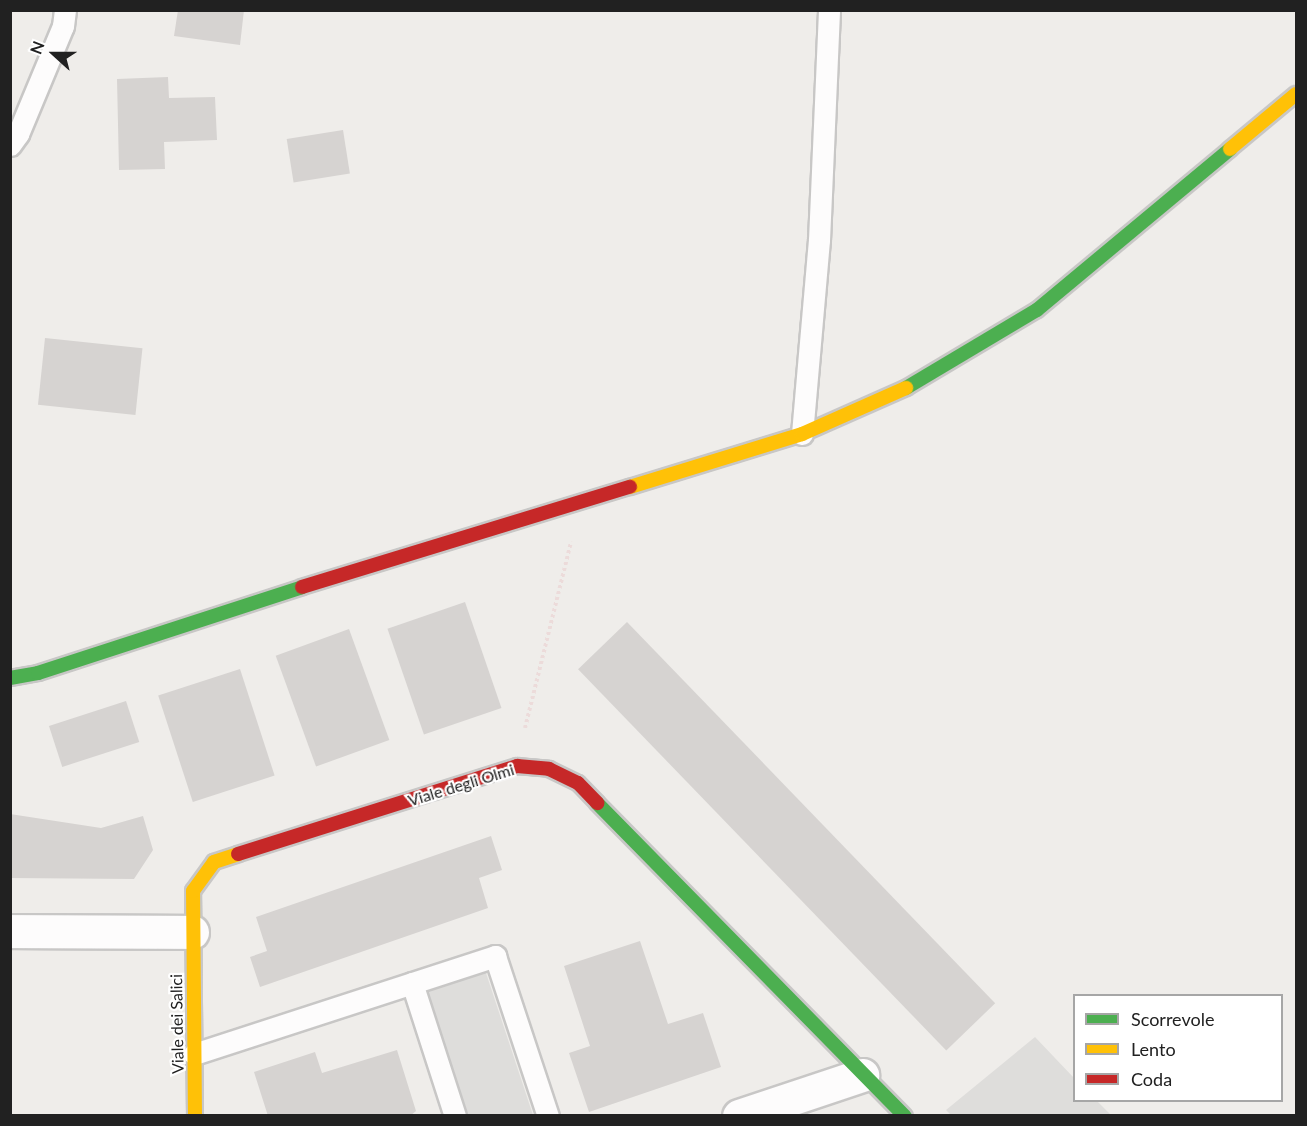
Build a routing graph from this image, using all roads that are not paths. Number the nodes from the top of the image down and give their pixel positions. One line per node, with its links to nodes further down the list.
1 (65, 10): 4 (lane)
2 (829, 10): 5 (lane)
3 (1296, 94): 5 (street)
4 (10, 145)
5 (802, 434): 6 (street)
6 (10, 678)
7 (10, 931): 8 (street)
8 (192, 932): 10 (street, Viale dei Salici); 11 (street, Viale degli Olmi)
9 (412, 984): 10 (lane); 13 (lane); 14 (lane)
10 (194, 1054): 12 (street, Viale dei Salici)
11 (862, 1075): 15 (street); 16 (street, Viale degli Olmi)
12 (195, 1116)
13 (455, 1116)
14 (548, 1116)
15 (740, 1116)
16 (905, 1116)

